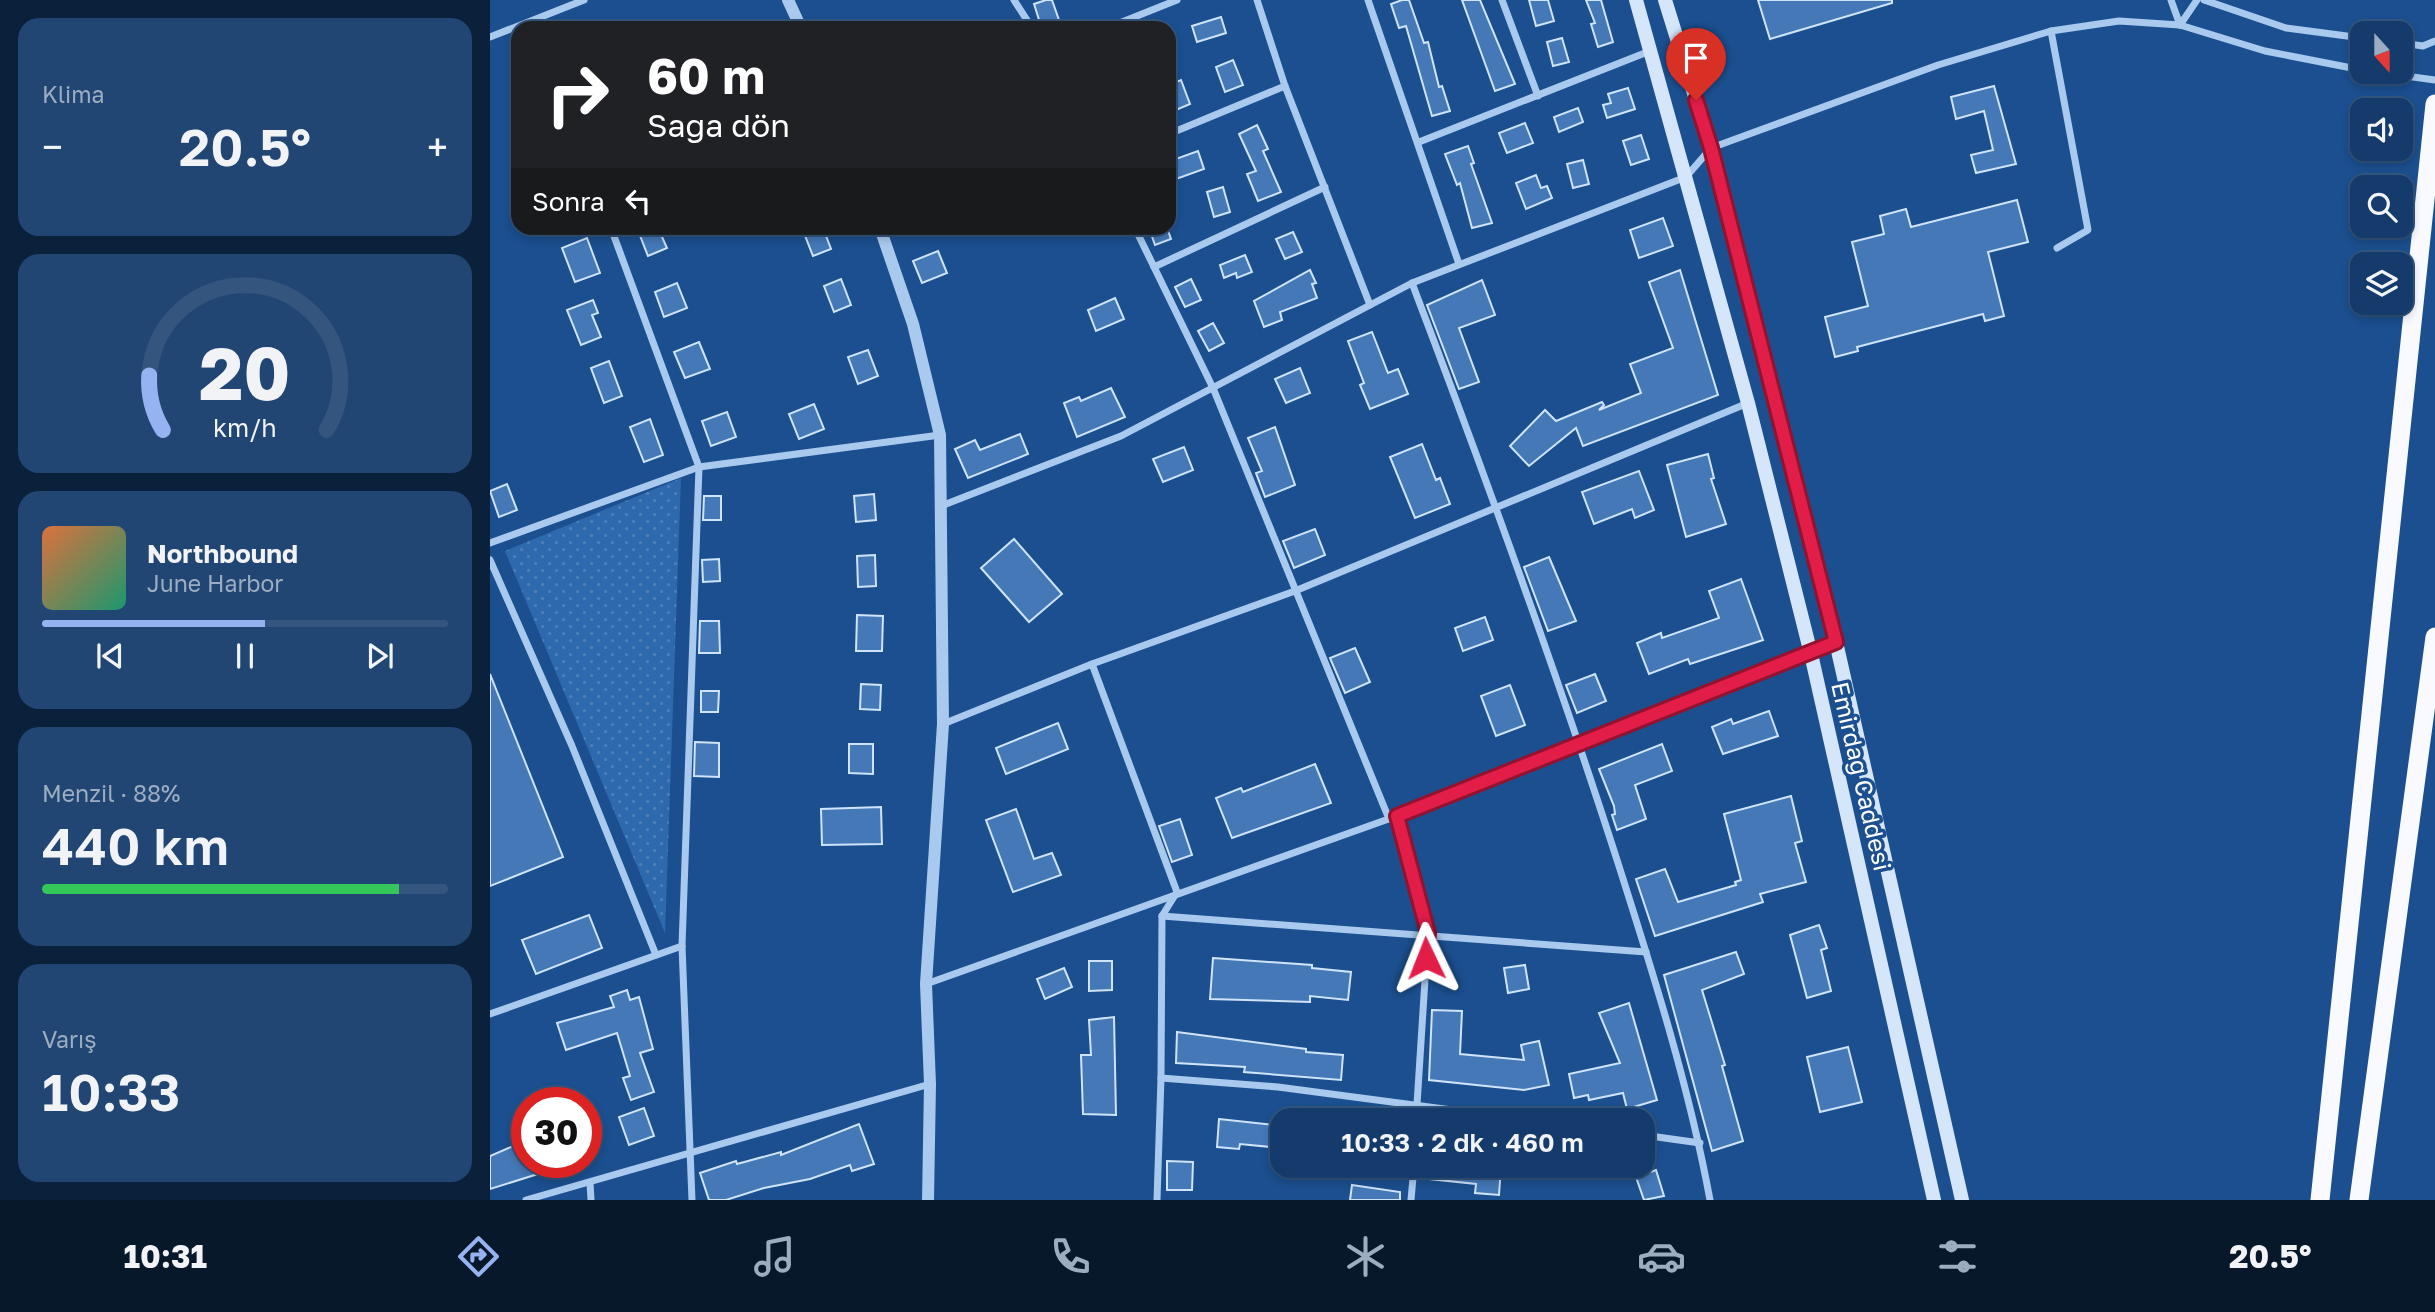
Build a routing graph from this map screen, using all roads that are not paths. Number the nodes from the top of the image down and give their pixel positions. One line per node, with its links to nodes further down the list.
1 (584, 0): 13 (street)
2 (788, 0): 14 (street)
3 (1014, 0): 15 (street)
4 (1177, 0): 16 (street)
5 (1257, 0): 28 (street)
6 (1368, 0): 32 (street)
7 (1502, 0): 29 (street)
8 (1636, 0): 24 (main road, Emirdağ Caddesi)
9 (1665, 0): 33 (main road, Emirdağ Caddesi)
10 (2171, 0): 17 (street)
11 (2197, 0): 17 (street)
12 (2204, 0): 20 (street)
13 (539, 21)
14 (798, 21)
15 (1028, 21)
16 (1124, 21)
17 (2179, 25): 19 (street); 25 (street)
18 (511, 31): 21 (street)
19 (2052, 31): 33 (street); 39 (street)
20 (2350, 36)
21 (490, 37)
22 (2435, 41): 23 (street)
23 (2413, 45)
24 (1651, 51): 29 (street); 34 (main road, Emirdağ Caddesi)
25 (2350, 68)
26 (2413, 77): 27 (street)
27 (2435, 80)
28 (1285, 86): 31 (street); 35 (street)
29 (1538, 96): 32 (street)
30 (2435, 104): 86 (highway)
31 (1176, 131)
32 (1419, 142): 40 (street)
33 (1711, 148): 34 (street); 54 (main road, Emirdağ Caddesi)
34 (1686, 177): 40 (street); 45 (main road, Emirdağ Caddesi)
35 (1325, 187): 41 (street); 43 (street)
36 (614, 235): 47 (street)
37 (882, 235): 46 (street)
38 (1138, 235): 41 (street)
39 (2057, 247)
40 (1459, 264): 42 (street)
41 (1154, 267): 44 (street)
42 (1412, 283): 43 (street); 49 (street)
43 (1370, 305): 44 (street)
44 (1213, 388): 48 (street); 52 (street)
45 (1748, 403): 49 (street); 55 (main road, Emirdağ Caddesi)
46 (940, 435): 47 (street); 48 (street)
47 (699, 467): 50 (street); 63 (street)
48 (941, 506): 57 (street)
49 (1497, 507): 52 (street); 58 (street)
50 (490, 543)
51 (490, 560): 65 (street)
52 (1295, 591): 56 (street); 59 (street)
53 (2435, 637): 87 (highway)
54 (1836, 642): 55 (street); 85 (main road, Emirdağ Caddesi)
55 (1811, 654): 58 (street); 84 (main road, Emirdağ Caddesi)
56 (1091, 664): 57 (street); 60 (street)
57 (943, 724): 66 (street)
58 (1580, 744): 59 (street); 64 (street)
59 (1393, 817): 60 (street); 62 (street)
60 (1177, 892): 61 (street); 66 (street)
61 (1162, 916): 62 (street); 68 (street)
62 (1428, 933): 64 (street); 70 (street)
63 (682, 946): 65 (street); 74 (street)
64 (1646, 952): 73 (street)
65 (656, 955): 67 (street)
66 (926, 984): 69 (street)
67 (490, 1014)
68 (1161, 1078): 70 (street); 81 (street)
69 (930, 1084): 74 (street); 80 (street)
70 (1416, 1105): 71 (street)
71 (1438, 1108)
72 (1655, 1137): 73 (street)
73 (1700, 1143): 83 (street)
74 (690, 1154): 76 (street); 79 (street)
75 (1413, 1178): 82 (street)
76 (590, 1183): 77 (street); 78 (street)
77 (526, 1200)
78 (591, 1200)
79 (692, 1200)
80 (928, 1200)
81 (1157, 1200)
82 (1411, 1200)
83 (1710, 1200)
84 (1934, 1200)
85 (1962, 1200)
86 (2320, 1200)
87 (2359, 1200)

